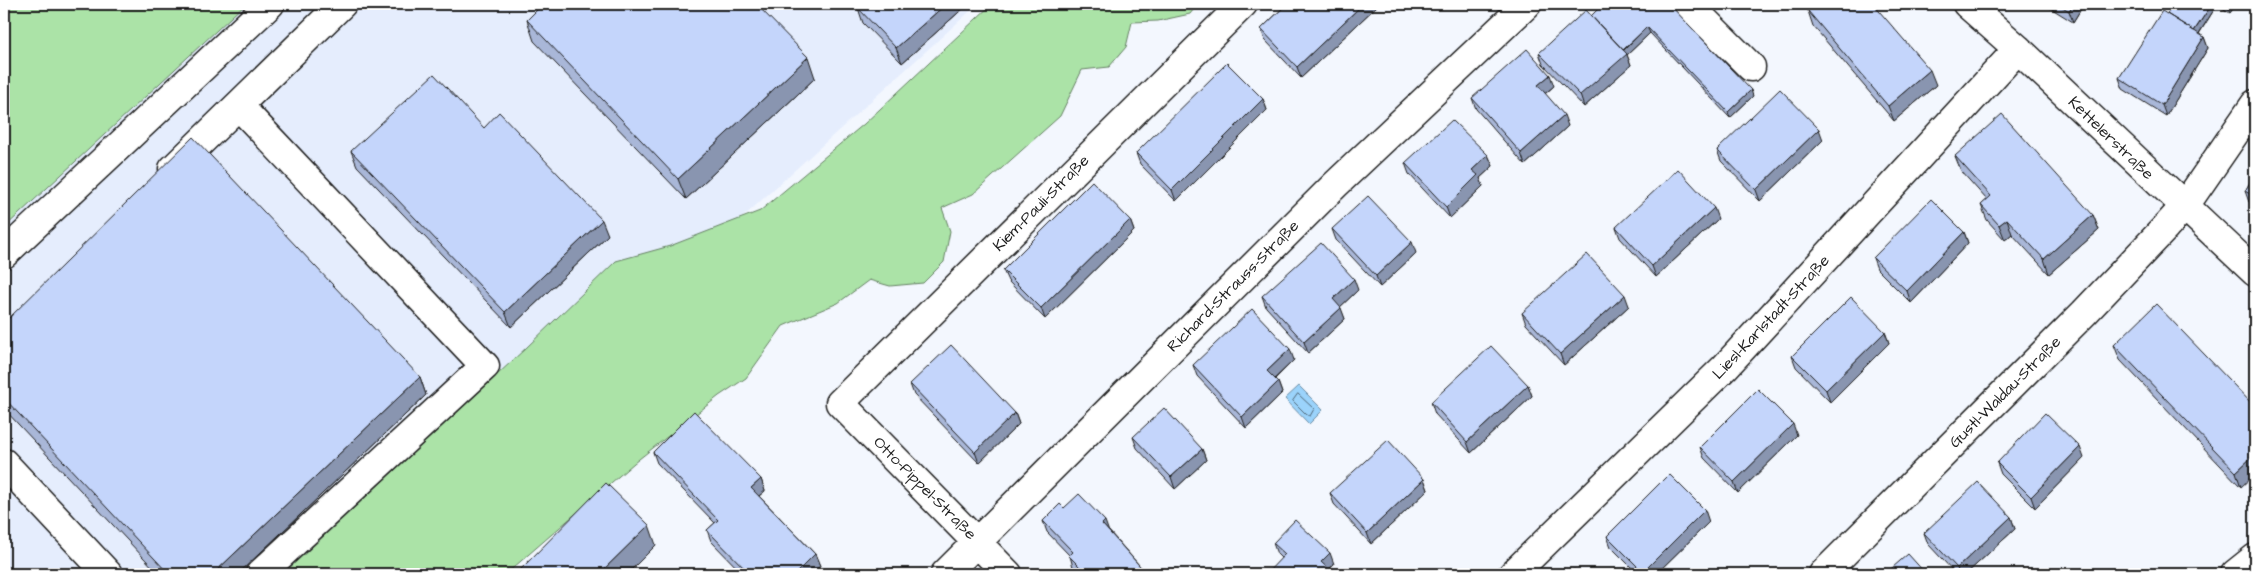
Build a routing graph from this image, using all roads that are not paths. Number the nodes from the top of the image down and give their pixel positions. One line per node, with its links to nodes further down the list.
1 (270, 4): 13 (street)
2 (342, 4): 10 (street)
3 (1243, 4): 15 (street, Kiem-Pauli-Straße)
4 (1527, 4): 17 (street, Richard-Strauss-Straße)
5 (1688, 4): 8 (street)
6 (1973, 6): 7 (street, Kettelerstraße)
7 (2018, 49): 12 (street, Kettelerstraße); 23 (street, Liesl-Karlstadt-Straße)
8 (1751, 67)
9 (2255, 104): 12 (street, Gustl-Waldau-Straße)
10 (239, 106): 11 (street); 20 (street)
11 (153, 188)
12 (2184, 208): 14 (street, Kettelerstraße); 24 (street, Gustl-Waldau-Straße)
13 (4, 254)
14 (2255, 272)
15 (840, 403): 17 (street, Otto-Pippel-Straße)
16 (4, 463): 19 (street)
17 (978, 542): 21 (street, Richard-Strauss-Straße); 22 (street, Otto-Pippel-Straße)
18 (2255, 558): 25 (street)
19 (108, 574)
20 (260, 574)
21 (946, 574)
22 (1008, 574)
23 (1513, 574)
24 (1823, 574)
25 (2235, 574)

